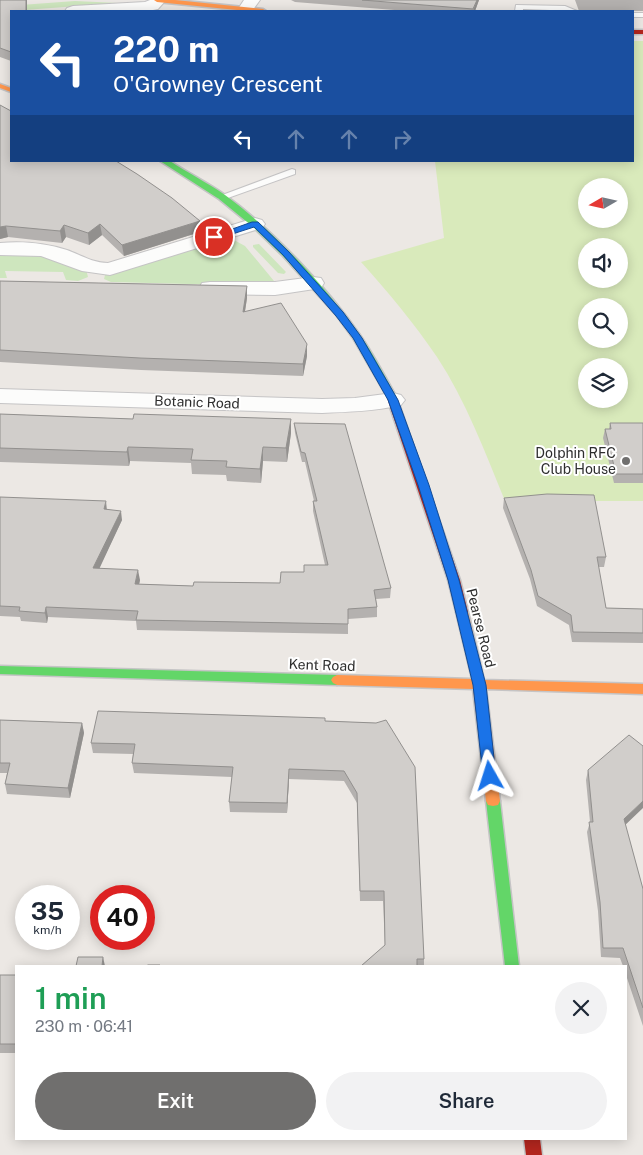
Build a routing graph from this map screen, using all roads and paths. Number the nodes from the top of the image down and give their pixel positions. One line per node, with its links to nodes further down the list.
1 (157, 0): 2 (street); 3 (street)
2 (256, 9)
3 (91, 10)
4 (519, 10): 5 (lane)
5 (570, 10)
6 (166, 162): 8 (street, Pearse Road)
7 (292, 172): 8 (lane)
8 (222, 197): 9 (street, Pearse Road)
9 (255, 224): 11 (street); 12 (street, Pearse Road)
10 (0, 249): 11 (street)
11 (90, 279): 13 (street)
12 (313, 284): 14 (street); 16 (street, Pearse Road)
13 (124, 285)
14 (191, 287)
15 (0, 396): 16 (street, Botanic Road)
16 (393, 400): 18 (street, Pearse Road)
17 (0, 670): 18 (street, Kent Road)
18 (480, 685): 19 (street, Kent Road); 20 (street, Pearse Road)
19 (643, 689)
20 (512, 965)
21 (532, 1140): 22 (street)
22 (534, 1155)

